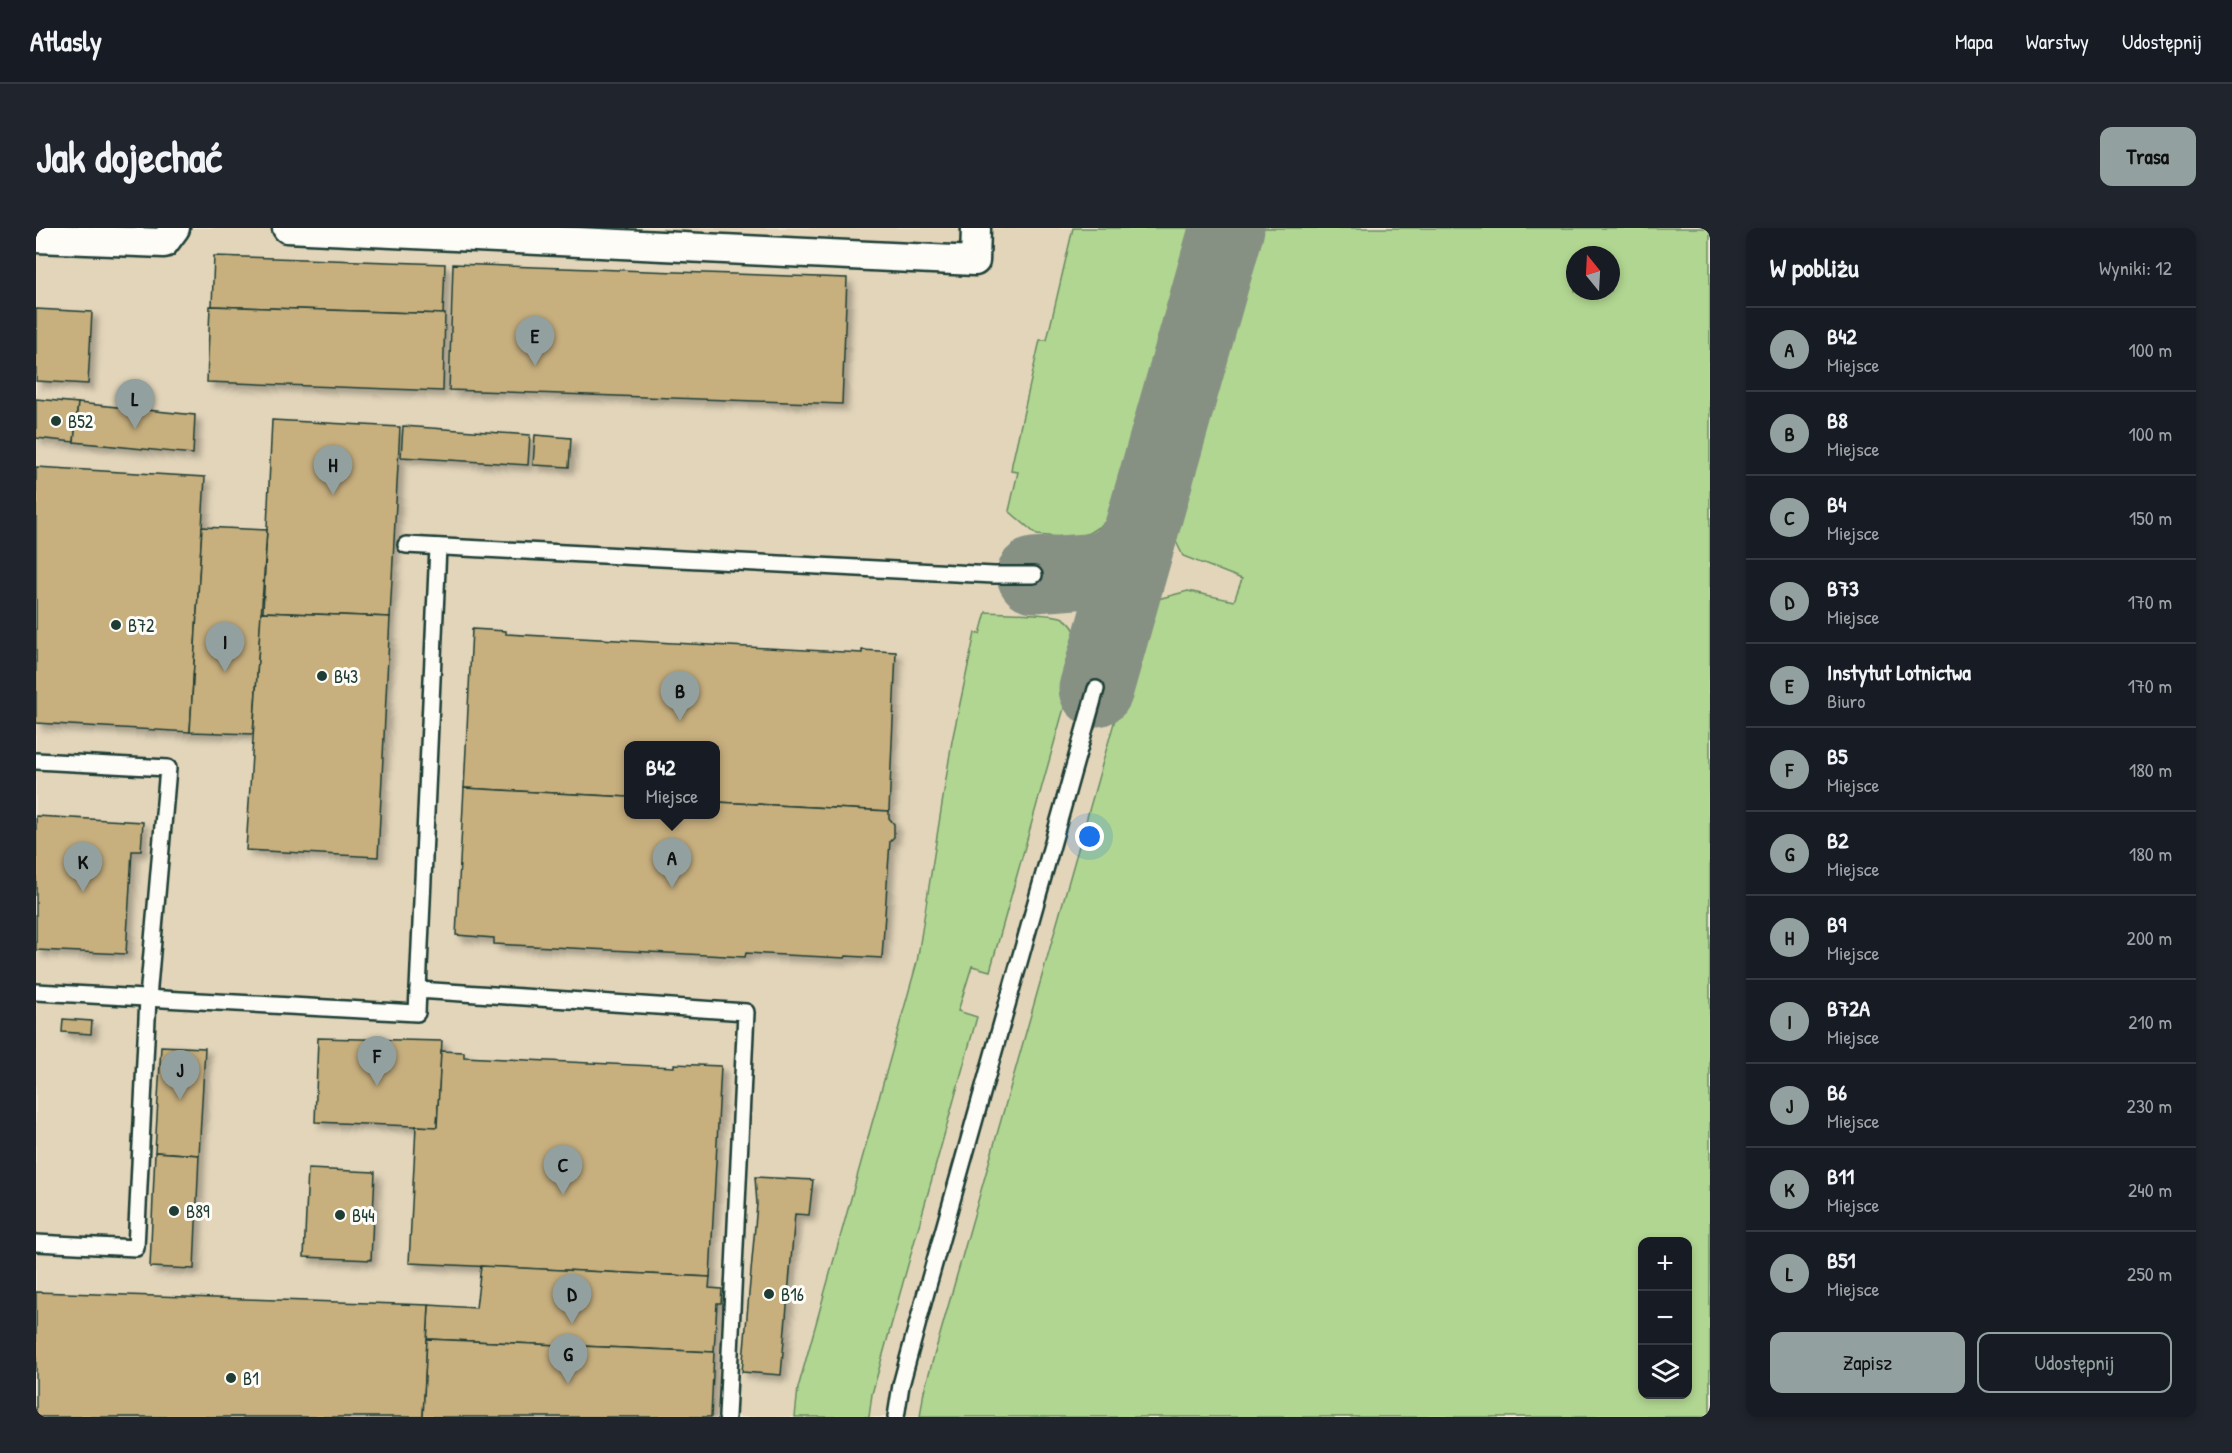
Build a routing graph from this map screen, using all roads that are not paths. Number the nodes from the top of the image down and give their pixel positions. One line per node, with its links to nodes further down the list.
1 (174, 228): 5 (street)
2 (287, 228): 4 (street)
3 (976, 228): 4 (street)
4 (327, 229)
5 (36, 238)
6 (406, 545): 7 (lane)
7 (438, 547): 8 (lane); 11 (lane)
8 (1034, 574)
9 (1096, 688): 16 (lane)
10 (36, 761): 13 (lane)
11 (418, 990): 13 (lane); 15 (lane)
12 (36, 992): 13 (lane)
13 (148, 998): 14 (lane)
14 (36, 1243)
15 (727, 1417)
16 (896, 1417)

